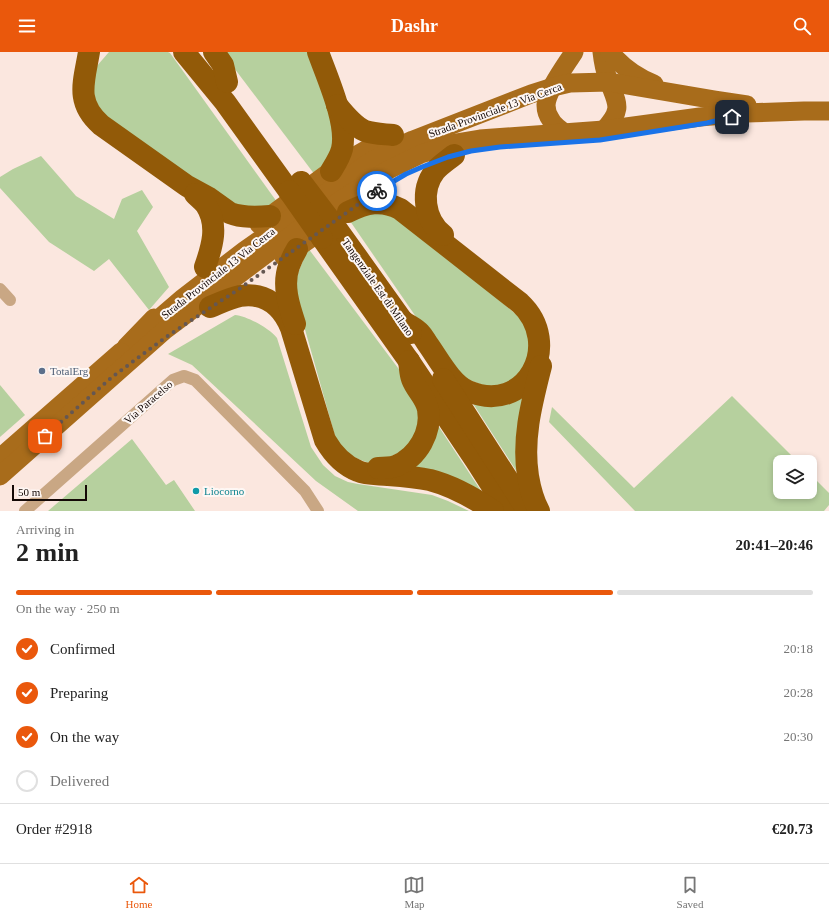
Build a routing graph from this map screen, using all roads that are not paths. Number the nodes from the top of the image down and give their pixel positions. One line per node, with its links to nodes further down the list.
1 (176, 52): 12 (highway)
2 (184, 52): 12 (highway, Tangenziale Est di Milano)
3 (204, 52): 12 (highway, Tangenziale Est di Milano)
4 (214, 52): 12 (highway)
5 (318, 52): 14 (highway)
6 (574, 52): 11 (main road)
7 (602, 52): 10 (main road)
8 (610, 52): 13 (main road)
9 (91, 56): 24 (highway)
10 (609, 82): 11 (main road, Strada Provinciale 13 Via Cerca); 13 (main road, Strada Provinciale 13 Via Cerca); 19 (main road)
11 (553, 87): 15 (main road, Strada Provinciale 13 Via Cerca); 20 (main road)
12 (226, 92): 26 (highway, Tangenziale Est di Milano, bridge)
13 (697, 97): 16 (main road, Strada Provinciale 13 Via Cerca)
14 (337, 105): 21 (highway); 23 (highway)
15 (488, 111): 21 (main road); 33 (main road, Strada Provinciale 13 Via Cerca)
16 (804, 111): 17 (main road); 18 (main road, Strada Provinciale 13 Via Cerca)
17 (829, 111)
18 (746, 112): 19 (main road, Strada Provinciale 13 Via Cerca); 22 (main road)
19 (604, 130): 20 (main road, Strada Provinciale 13 Via Cerca)
20 (564, 133): 35 (main road, Strada Provinciale 13 Via Cerca)
21 (393, 135): 23 (main road)
22 (454, 155): 26 (main road); 43 (highway)
23 (331, 171): 25 (main road)
24 (187, 186): 25 (highway); 28 (highway)
25 (270, 216): 28 (main road)
26 (335, 226): 27 (main road); 32 (highway, Tangenziale Est di Milano); 32 (highway); 34 (highway, Tangenziale Est di Milano)
27 (297, 248): 31 (main road); 34 (highway)
28 (205, 267): 33 (main road)
29 (0, 289): 30 (street)
30 (10, 300)
31 (210, 307): 35 (main road); 40 (highway)
32 (403, 322): 42 (highway, Tangenziale Est di Milano)
33 (126, 348): 36 (main road, Strada Provinciale 13 Via Cerca)
34 (409, 361): 41 (highway, Tangenziale Est di Milano)
35 (112, 377): 37 (main road, Strada Provinciale 13 Via Cerca)
36 (0, 458)
37 (0, 476)
38 (25, 511): 39 (street, Via Paracelso)
39 (318, 511)
40 (493, 511)
41 (508, 511)
42 (528, 511)
43 (539, 511)

